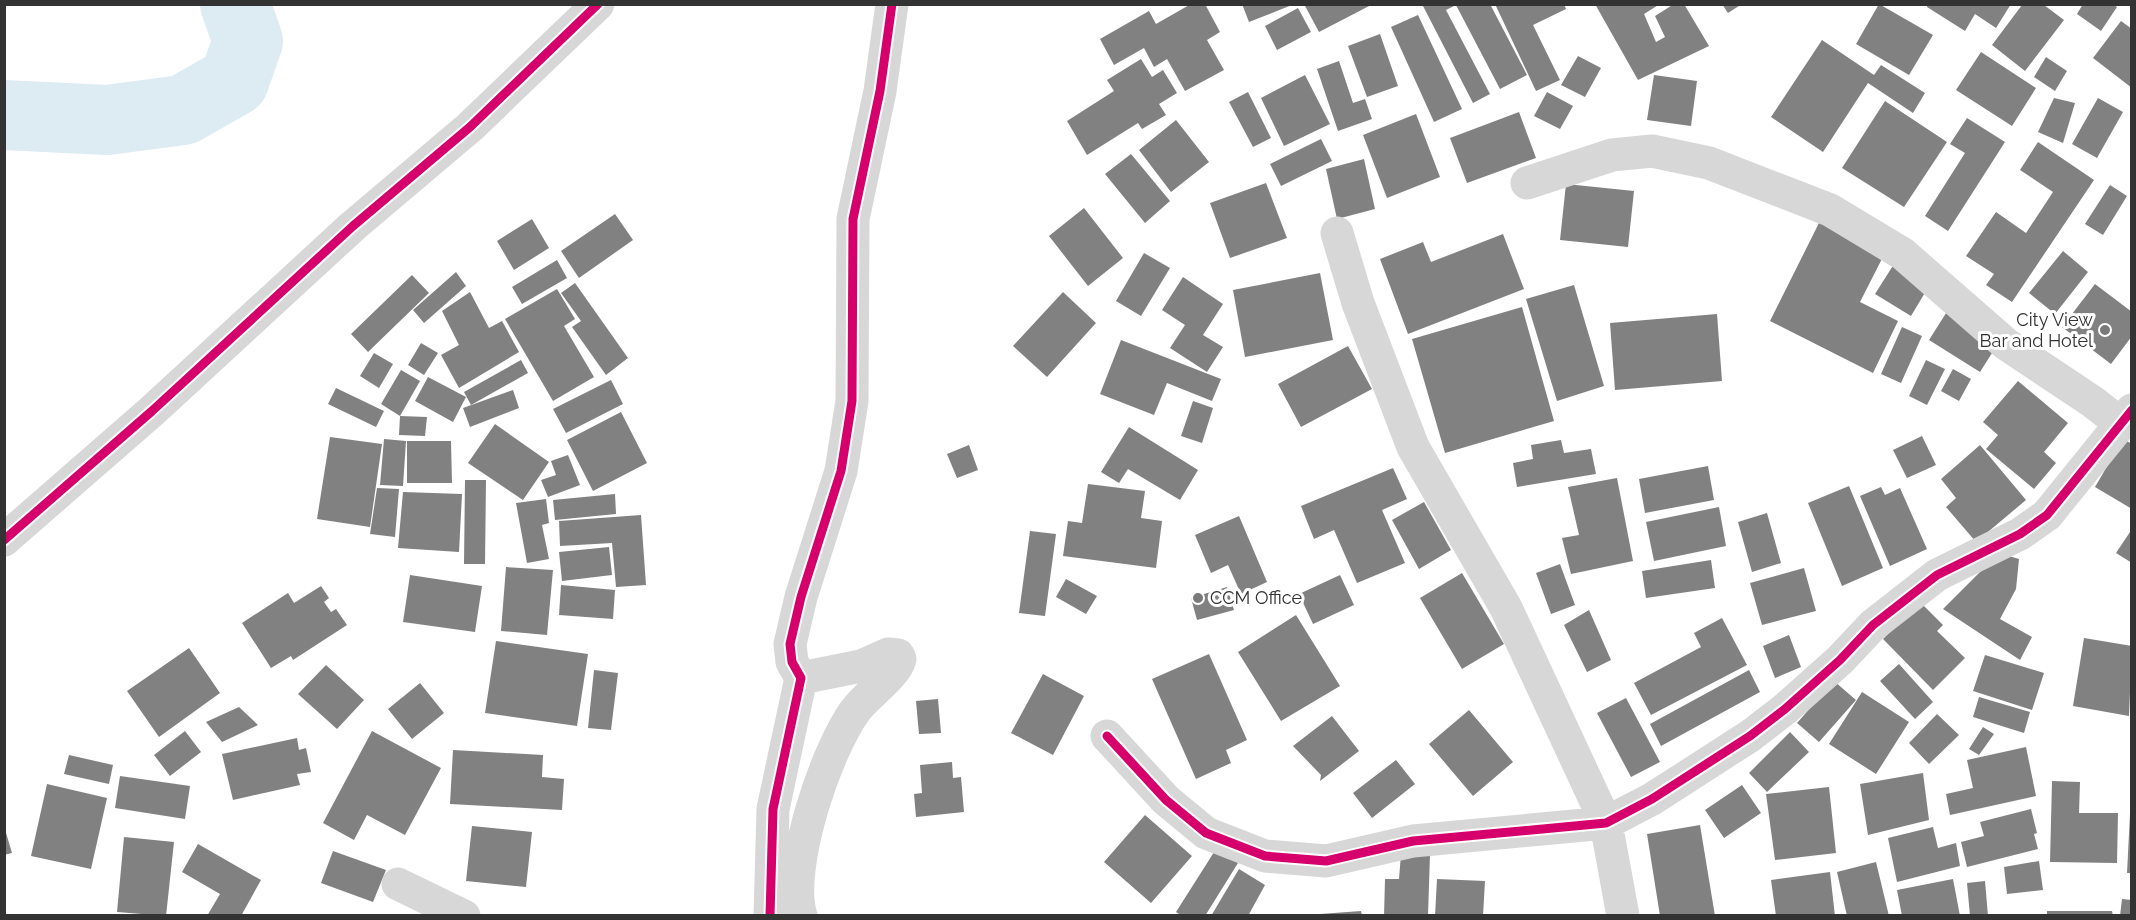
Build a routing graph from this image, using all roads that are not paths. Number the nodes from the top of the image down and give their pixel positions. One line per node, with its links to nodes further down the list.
1 (598, 4): 6 (street)
2 (892, 4): 7 (street)
3 (1527, 183): 5 (street)
4 (1337, 233): 9 (street)
5 (2126, 417): 9 (street)
6 (4, 540)
7 (801, 678): 12 (street); 13 (street)
8 (1107, 736): 9 (street)
9 (1606, 824): 14 (street)
10 (398, 884): 11 (street)
11 (464, 915)
12 (770, 915)
13 (801, 915)
14 (1623, 915)

